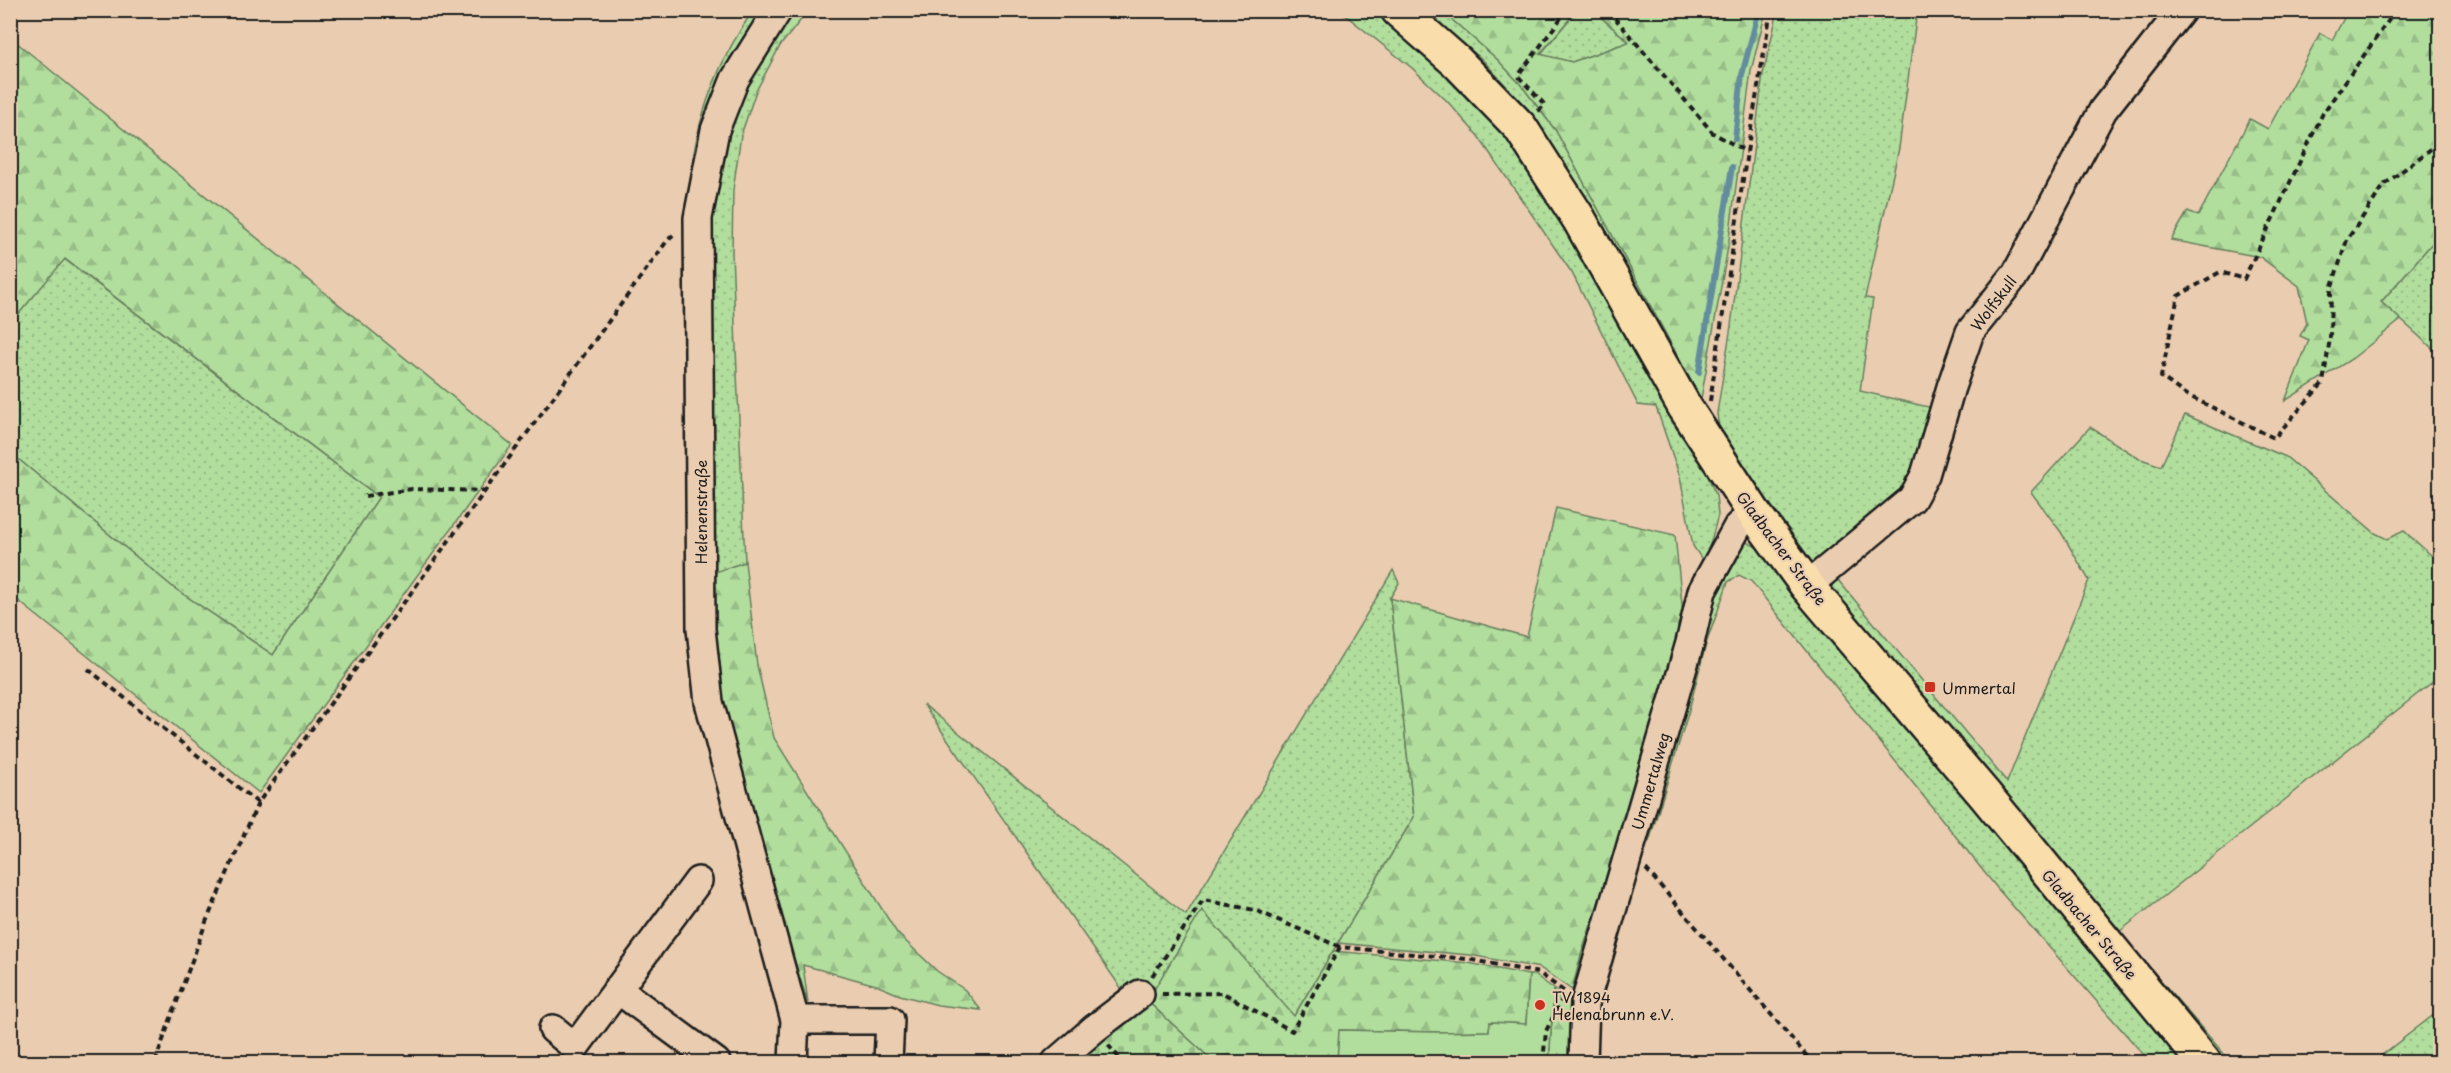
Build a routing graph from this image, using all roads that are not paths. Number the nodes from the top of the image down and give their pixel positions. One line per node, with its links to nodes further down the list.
1 (778, 10): 9 (street, Helenenstraße)
2 (1398, 10): 4 (main road, Gladbacher Straße)
3 (2182, 10): 5 (street, Wolfskull)
4 (1754, 513): 5 (main road, Gladbacher Straße); 15 (street, Ummertalweg)
5 (1808, 586): 16 (main road, Gladbacher Straße)
6 (698, 881): 7 (street)
7 (617, 989): 10 (street); 11 (street)
8 (1140, 994): 14 (street)
9 (795, 1020): 12 (street, Helenenstraße); 13 (street)
10 (553, 1029)
11 (716, 1062)
12 (793, 1062)
13 (888, 1062)
14 (1056, 1062)
15 (1583, 1062)
16 (2204, 1062)

